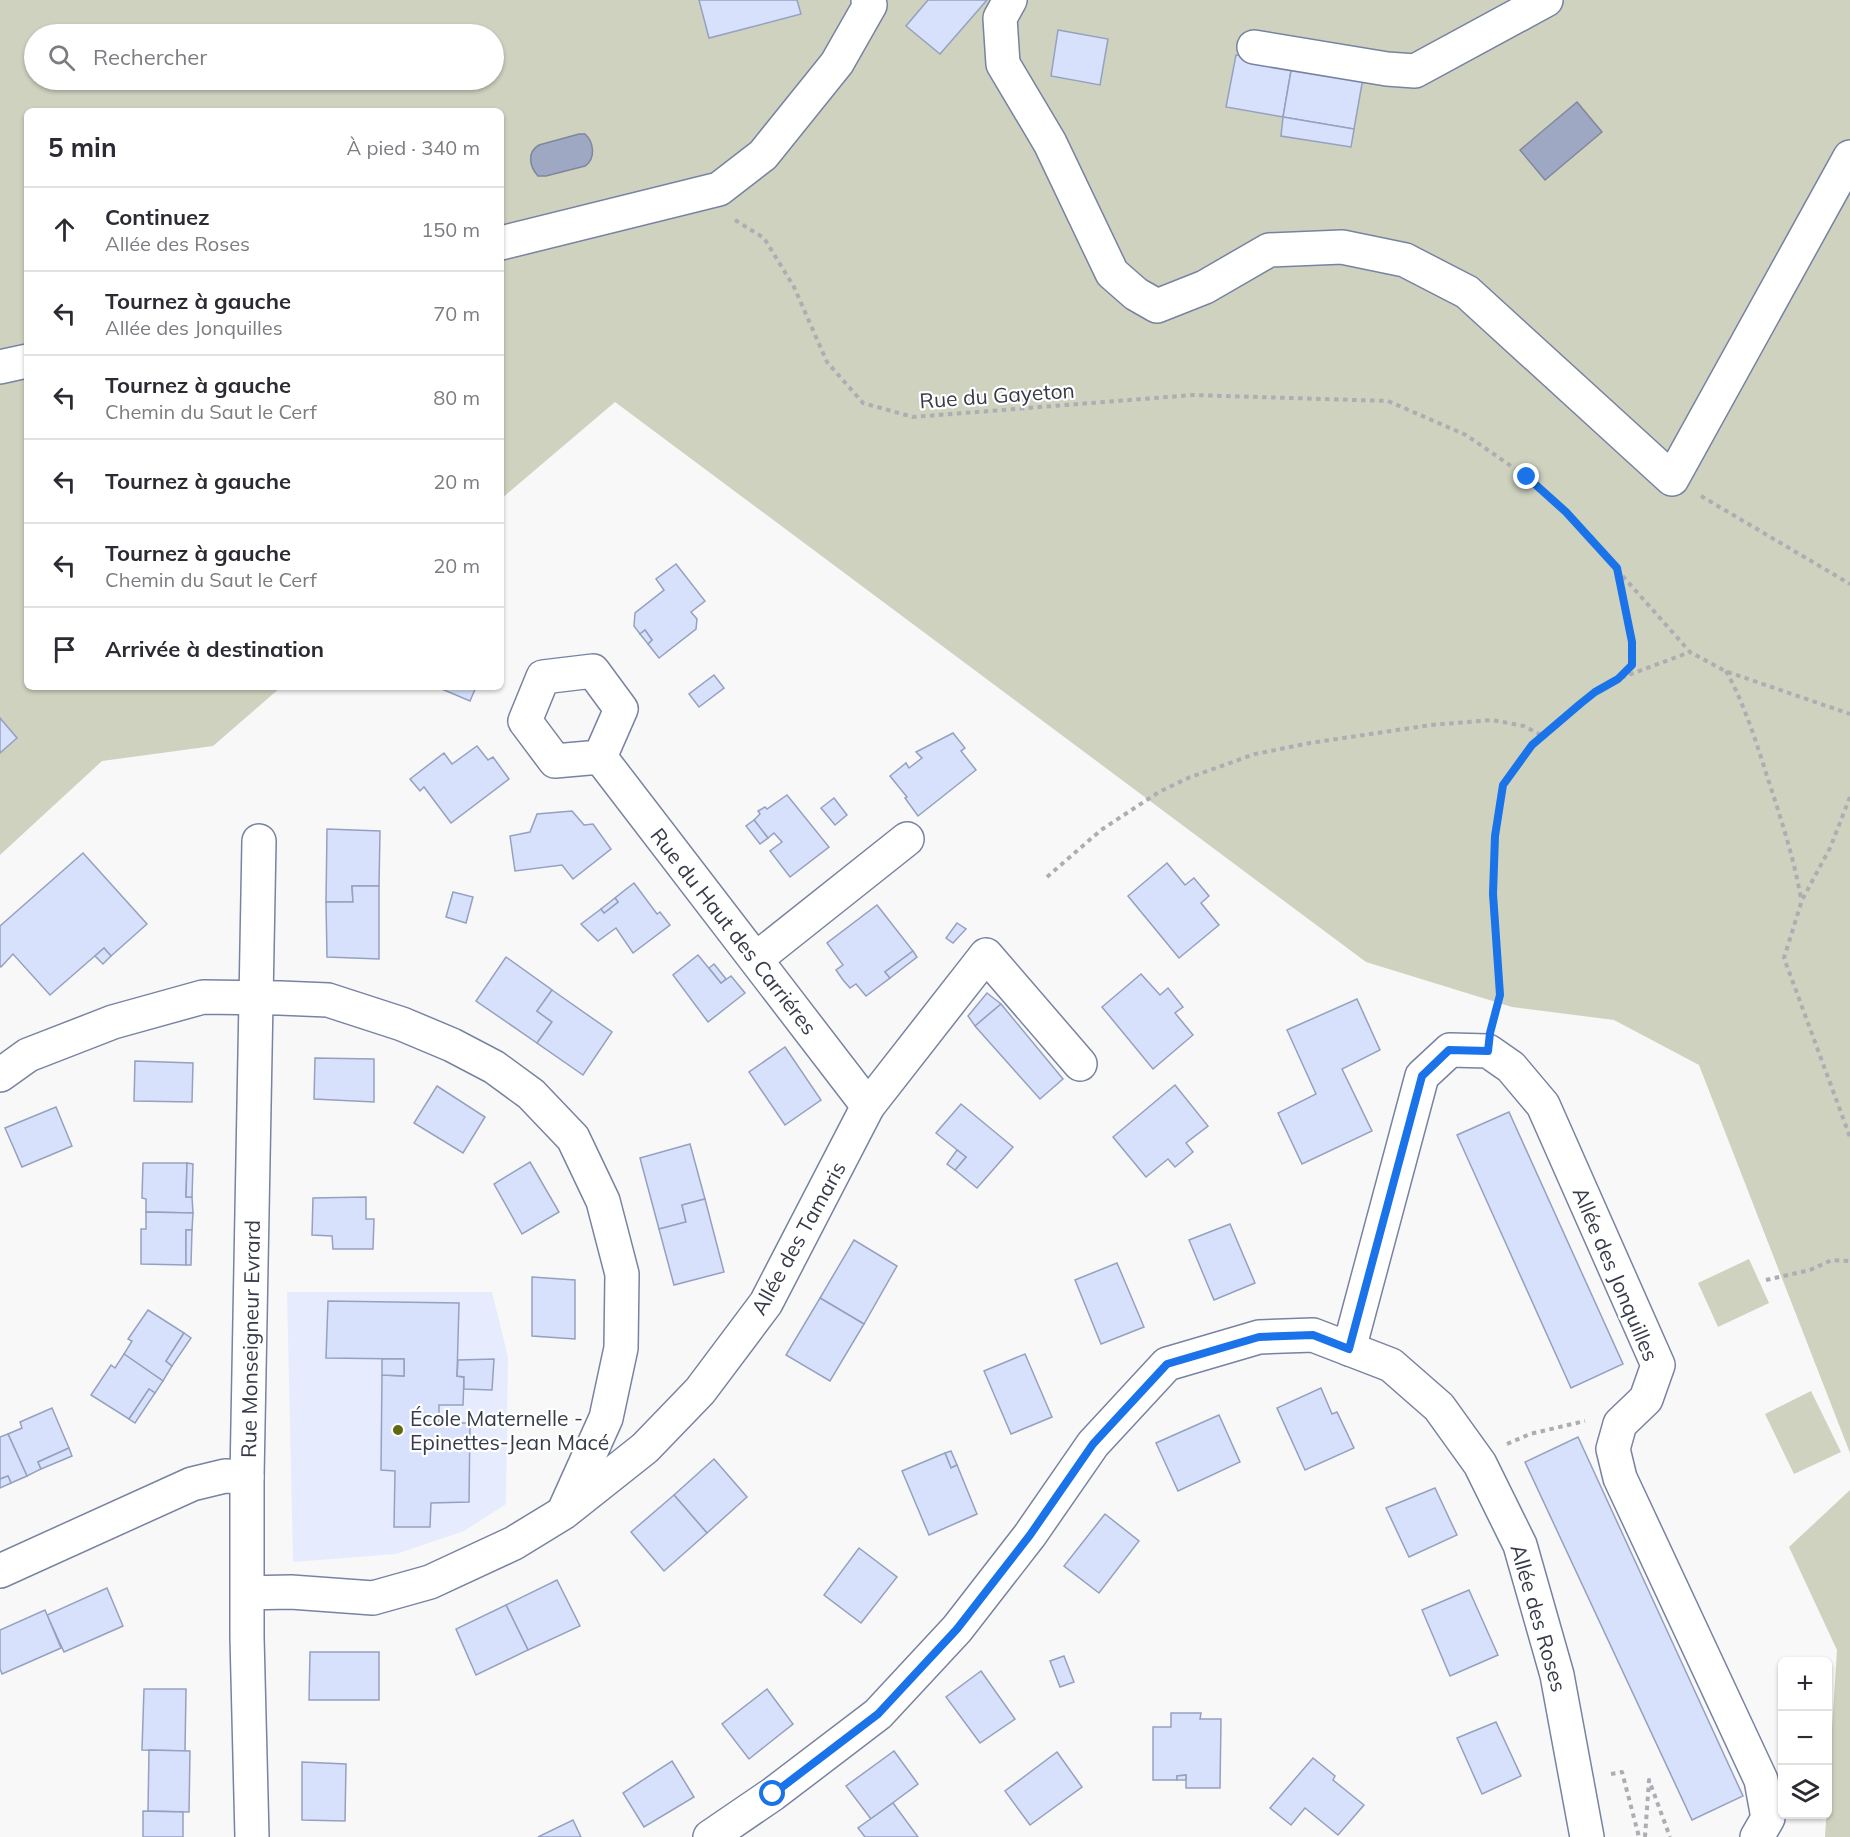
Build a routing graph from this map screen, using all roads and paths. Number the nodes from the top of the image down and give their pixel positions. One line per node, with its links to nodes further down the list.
1 (868, 0): 7 (street)
2 (1010, 0): 10 (street)
3 (1546, 0): 4 (street)
4 (1254, 47)
5 (1850, 158): 10 (street)
6 (728, 216): 11 (path, Rue du Gayeton)
7 (504, 242)
8 (24, 362): 9 (street)
9 (0, 367)
10 (1672, 479): 12 (path)
11 (1617, 568): 13 (path); 15 (path)
12 (1850, 584)
13 (1690, 652): 14 (path); 15 (path)
14 (1725, 671): 16 (path); 23 (path)
15 (1618, 679): 17 (path)
16 (1850, 714)
17 (1543, 736): 22 (path); 26 (path)
18 (600, 757): 24 (street, Rue du Haut des Carriéres)
19 (1850, 797): 23 (path)
20 (907, 839): 24 (street)
21 (259, 841): 25 (street, Rue Monseigneur Evrard)
22 (1047, 877)
23 (1802, 900): 30 (path)
24 (756, 959): 29 (street, Rue du Haut des Carriéres)
25 (257, 998): 28 (street); 36 (street, Rue Monseigneur Evrard); 37 (street)
26 (1488, 1051): 33 (street); 47 (street, Allée des Jonquilles)
27 (1080, 1064): 29 (street, Allée des Tamaris)
28 (0, 1075)
29 (868, 1106): 37 (street, Allée des Tamaris)
30 (1850, 1137)
31 (1849, 1260): 32 (path)
32 (1766, 1280)
33 (1349, 1349): 42 (street, Allée des Roses); 43 (street, Allée des Roses)
34 (1587, 1420): 35 (path)
35 (1502, 1446)
36 (247, 1477): 38 (street); 39 (street, Rue Monseigneur Evrard)
37 (563, 1513): 39 (street, Allée des Tamaris)
38 (0, 1571)
39 (248, 1593): 41 (street, Rue Monseigneur Evrard)
40 (1604, 1776): 44 (path)
41 (252, 1837)
42 (710, 1837)
43 (1587, 1837)
44 (1639, 1837)
45 (1645, 1837): 46 (path)
46 (1670, 1837)
47 (1757, 1837)

